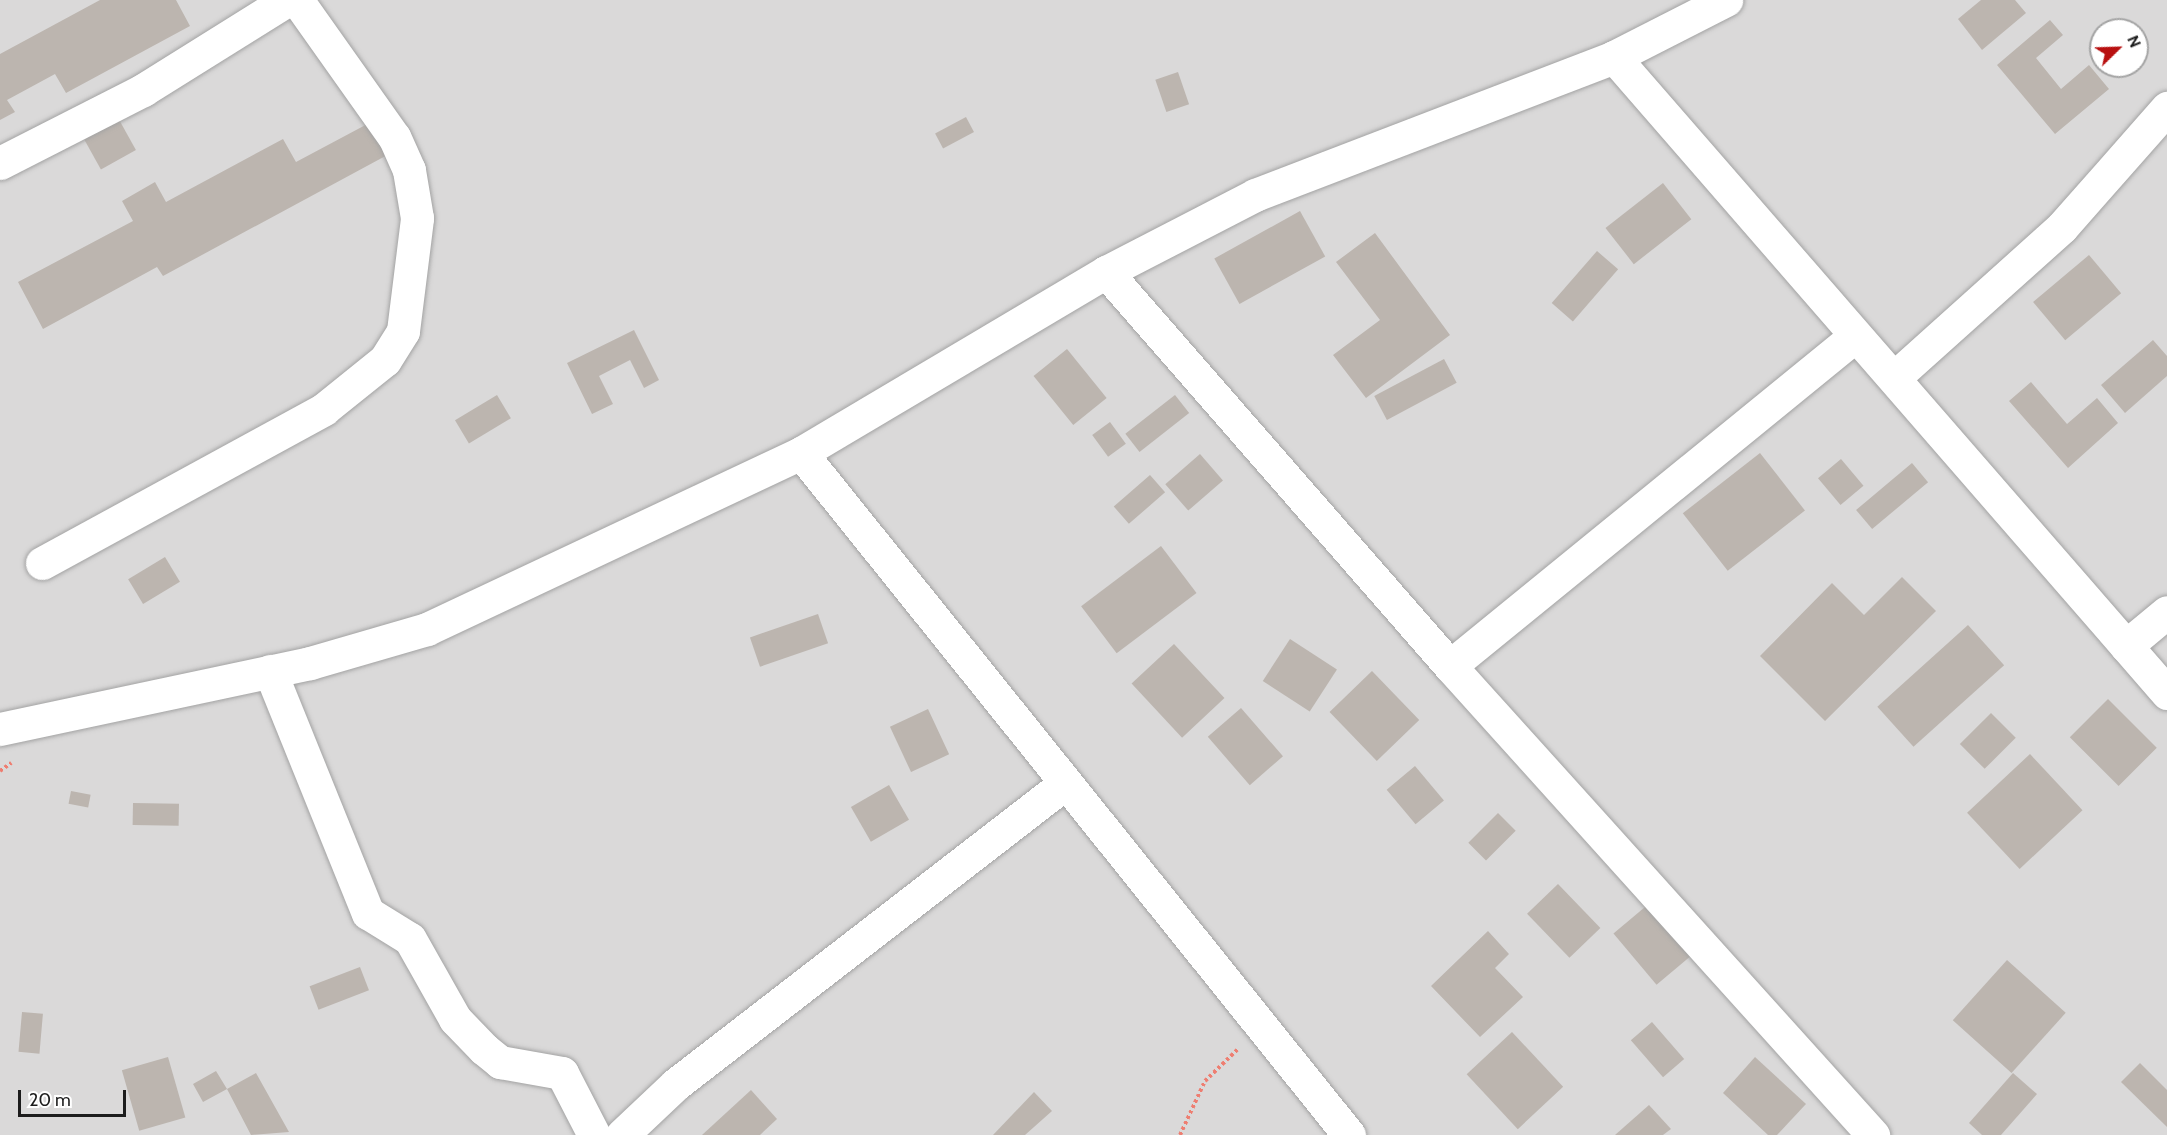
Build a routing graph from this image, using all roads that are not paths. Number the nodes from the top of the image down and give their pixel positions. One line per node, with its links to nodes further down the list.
1 (287, 0): 6 (street)
2 (297, 0): 11 (street)
3 (1726, 0): 4 (street)
4 (1614, 57): 7 (street); 8 (street)
5 (2167, 108): 9 (street)
6 (0, 163)
7 (1106, 272): 10 (street); 14 (street)
8 (1855, 336): 9 (street); 14 (street)
9 (1894, 376): 13 (street)
10 (801, 453): 15 (street); 18 (street)
11 (42, 563)
12 (2167, 612): 13 (street)
13 (2126, 646): 16 (street)
14 (1450, 666): 22 (street)
15 (270, 671): 17 (street); 19 (street)
16 (2167, 693)
17 (0, 729)
18 (1064, 784): 20 (street); 21 (street)
19 (594, 1135)
20 (622, 1135)
21 (1349, 1135)
22 (1874, 1135)

